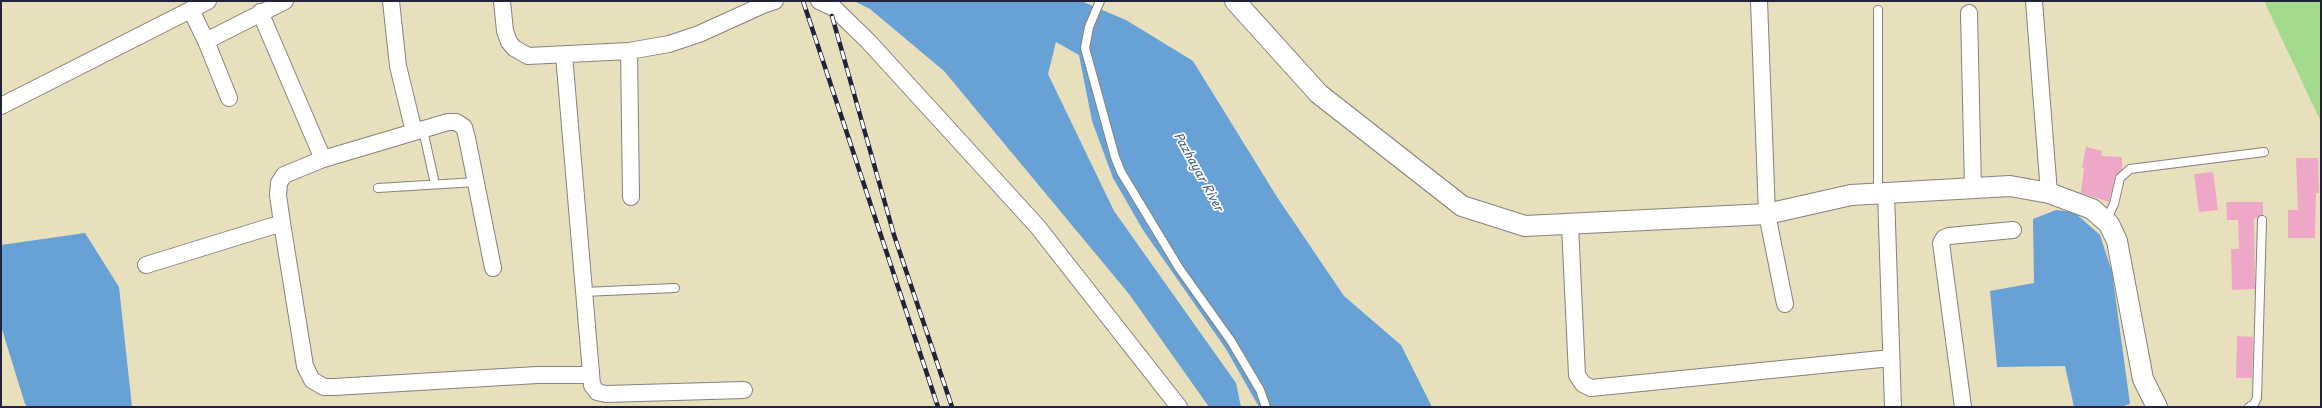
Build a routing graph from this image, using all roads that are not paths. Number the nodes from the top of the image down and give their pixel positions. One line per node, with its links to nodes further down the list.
1 (208, 1): 11 (street)
2 (285, 1): 13 (street)
3 (391, 1): 20 (street)
4 (502, 1): 17 (street)
5 (775, 1): 16 (street)
6 (819, 1): 44 (street)
7 (1100, 1): 45 (lane)
8 (1235, 1): 34 (street)
9 (1759, 1): 30 (street)
10 (2034, 1): 27 (street)
11 (191, 10): 15 (street); 19 (street)
12 (1878, 10): 28 (lane)
13 (260, 12): 15 (street); 22 (street)
14 (1969, 13): 26 (street)
15 (206, 41): 18 (street)
16 (629, 51): 17 (street); 29 (street)
17 (564, 55): 39 (street)
18 (229, 98)
19 (1, 106)
20 (418, 131): 22 (street); 23 (street); 24 (lane)
21 (2264, 152): 32 (lane)
22 (323, 159): 33 (street)
23 (476, 182): 24 (lane); 37 (street)
24 (435, 184): 25 (lane)
25 (378, 188)
26 (1973, 188): 27 (street); 28 (street)
27 (2049, 193): 32 (street)
28 (1882, 194): 30 (street); 41 (street)
29 (631, 197)
30 (1767, 214): 34 (street); 40 (street)
31 (2262, 220): 49 (lane)
32 (2106, 221): 48 (street)
33 (282, 223): 36 (street); 42 (street)
34 (1570, 225): 41 (street)
35 (2013, 230): 47 (street)
36 (146, 265)
37 (493, 268)
38 (675, 288): 39 (lane)
39 (583, 292): 42 (street)
40 (1784, 304)
41 (1891, 358): 46 (street)
42 (590, 375): 43 (street)
43 (744, 390)
44 (1179, 407)
45 (1266, 407)
46 (1893, 407)
47 (1963, 407)
48 (2157, 407)
49 (2249, 407)

